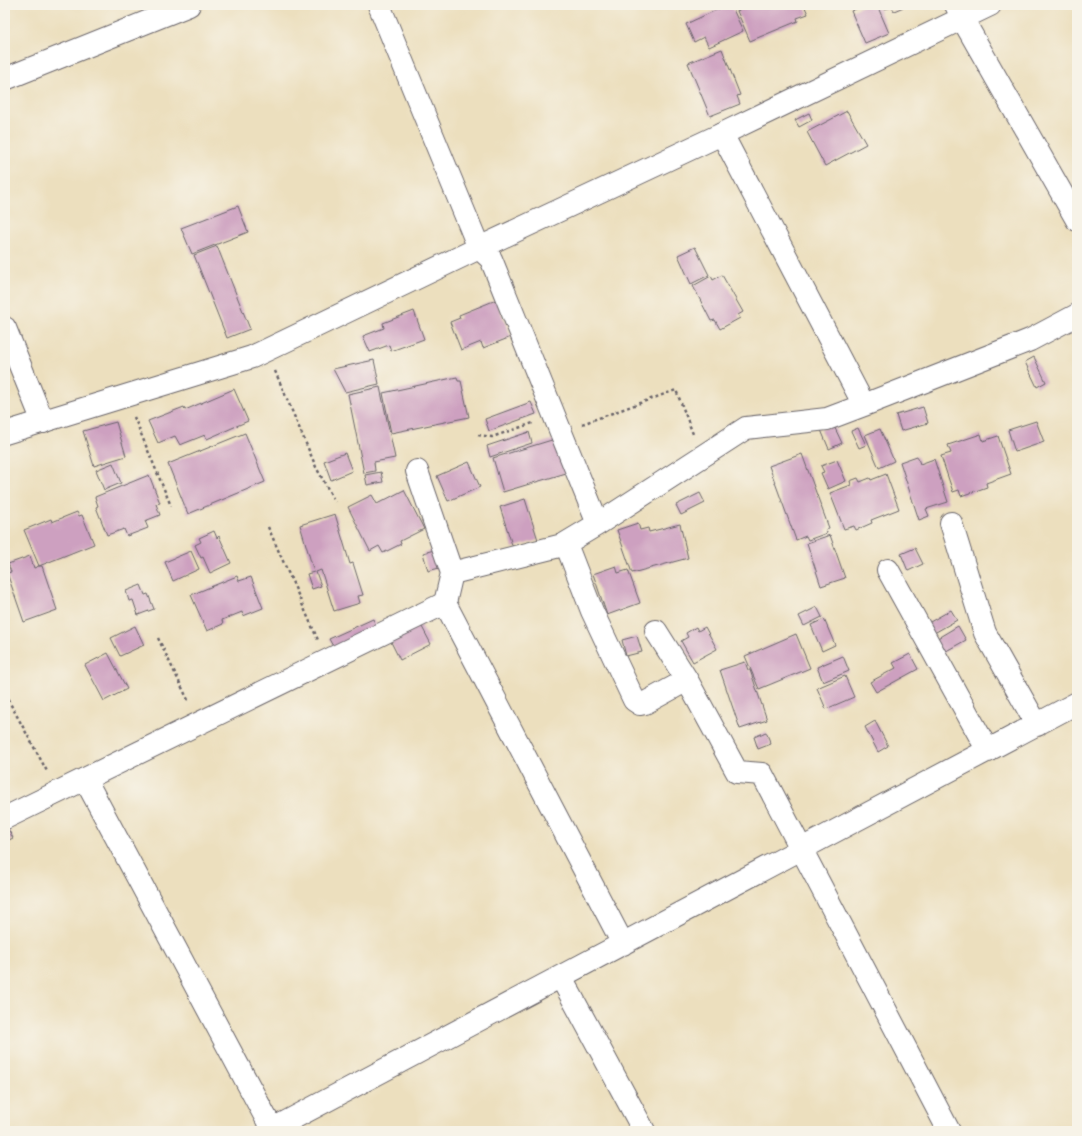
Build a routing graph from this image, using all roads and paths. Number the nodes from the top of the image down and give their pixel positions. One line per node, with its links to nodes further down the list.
1 (189, 5): 5 (street)
2 (379, 5): 8 (street)
3 (990, 5): 4 (street)
4 (959, 12): 6 (street); 7 (street)
5 (5, 79)
6 (722, 134): 8 (street); 13 (street)
7 (1077, 220)
8 (479, 248): 11 (street); 15 (street)
9 (1077, 315): 13 (street)
10 (5, 328): 14 (street)
11 (266, 350): 12 (street); 20 (path)
12 (125, 396): 14 (street); 21 (path)
13 (864, 405): 18 (street)
14 (43, 422): 16 (street)
15 (558, 424): 17 (path); 18 (path); 23 (street)
16 (5, 433)
17 (478, 435)
18 (702, 457): 23 (street)
19 (417, 471): 27 (street)
20 (335, 502)
21 (171, 506)
22 (951, 523): 36 (street)
23 (598, 524): 25 (street)
24 (268, 527): 31 (path)
25 (566, 544): 27 (street); 32 (street)
26 (888, 570): 37 (street)
27 (452, 573): 28 (street)
28 (445, 603): 31 (street); 42 (street)
29 (656, 631): 32 (street)
30 (158, 638): 35 (path)
31 (327, 660): 35 (street)
32 (687, 680): 41 (street)
33 (5, 694): 39 (path)
34 (1077, 703): 36 (street)
35 (199, 723): 38 (street)
36 (1037, 725): 37 (street)
37 (988, 751): 41 (street)
38 (85, 779): 39 (street); 44 (street)
39 (58, 792): 40 (street)
40 (5, 818)
41 (801, 850): 42 (street); 46 (street)
42 (623, 944): 43 (street)
43 (561, 977): 44 (street); 45 (street)
44 (271, 1130)
45 (644, 1131)
46 (949, 1131)

